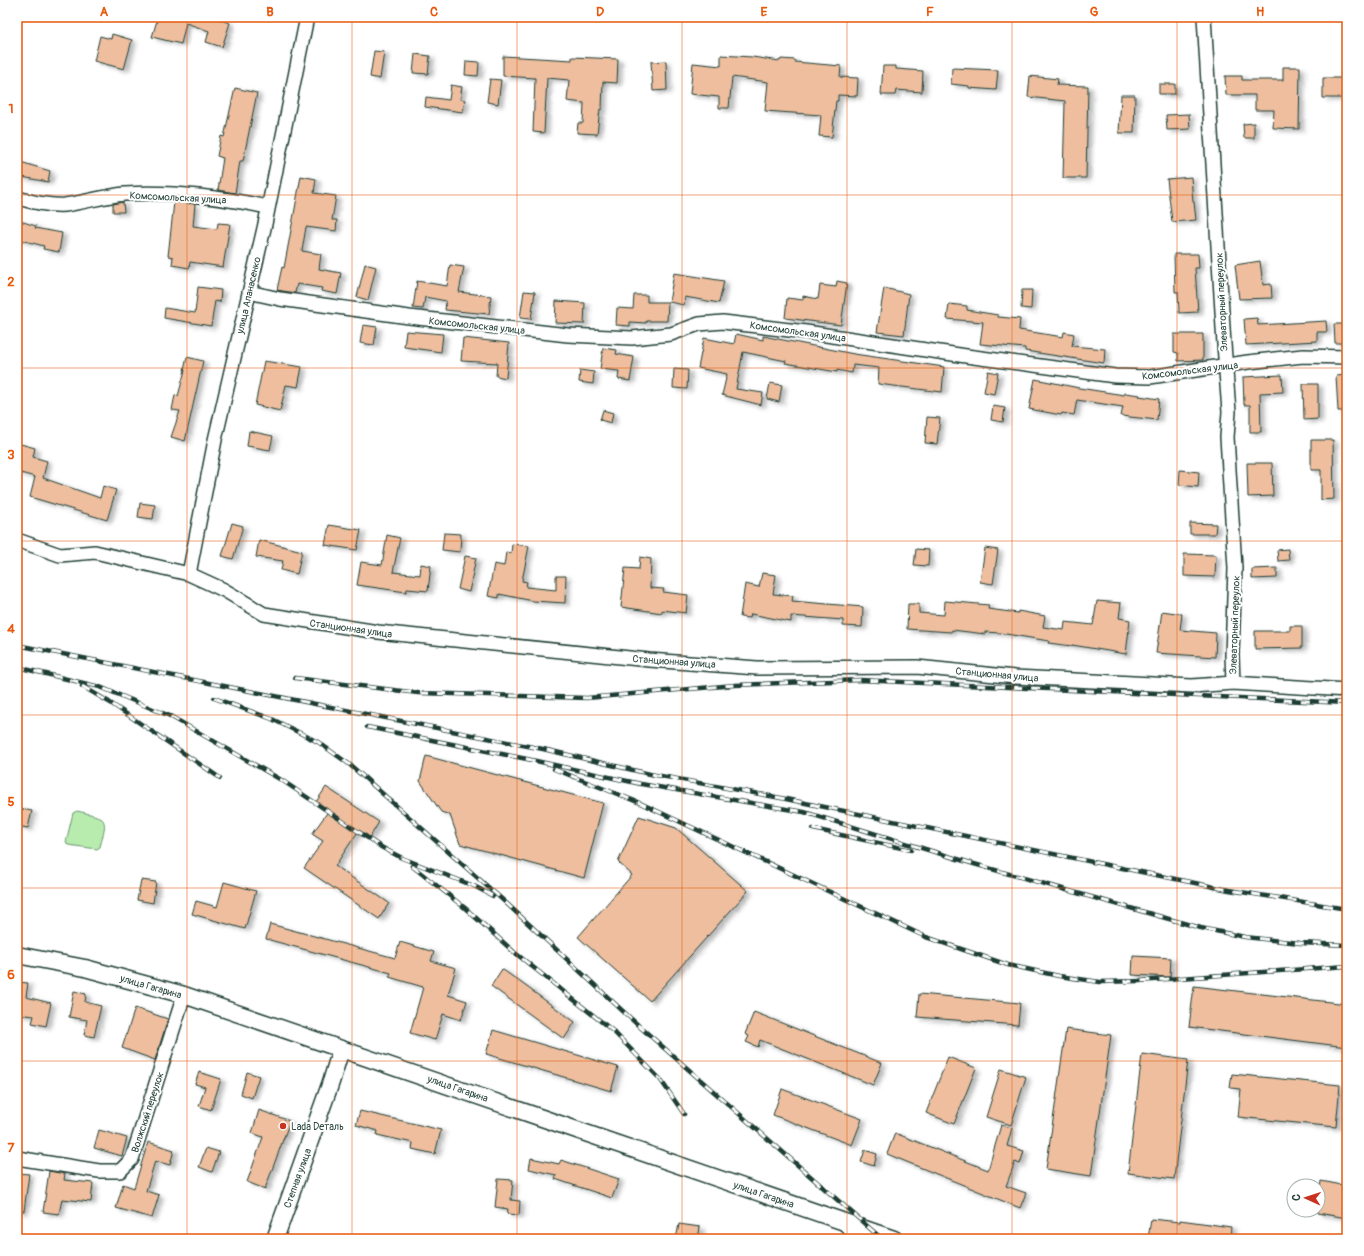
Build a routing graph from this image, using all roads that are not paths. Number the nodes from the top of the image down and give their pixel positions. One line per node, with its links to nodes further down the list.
1 (307, 17): 4 (street, улица Апанасенко)
2 (1204, 17): 7 (street, Элеваторный переулок)
3 (17, 198): 4 (street, Комсомольская улица)
4 (268, 207): 5 (street, улица Апанасенко)
5 (249, 292): 7 (street, Комсомольская улица); 9 (street, улица Апанасенко)
6 (1347, 357): 7 (street, Комсомольская улица)
7 (1225, 366): 10 (street, Элеваторный переулок)
8 (17, 540): 9 (street, Станционная улица)
9 (189, 574): 10 (street, Станционная улица)
10 (1232, 682): 11 (street, Станционная улица)
11 (1347, 690)
12 (17, 956): 13 (street, улица Гагарина)
13 (184, 995): 14 (street, улица Гагарина); 15 (street, Волжский переулок)
14 (341, 1049): 16 (street, улица Гагарина); 17 (street, Степная улица)
15 (17, 1158)
16 (843, 1222): 18 (street); 19 (street, улица Гагарина)
17 (275, 1239)
18 (858, 1239)
19 (894, 1239)

